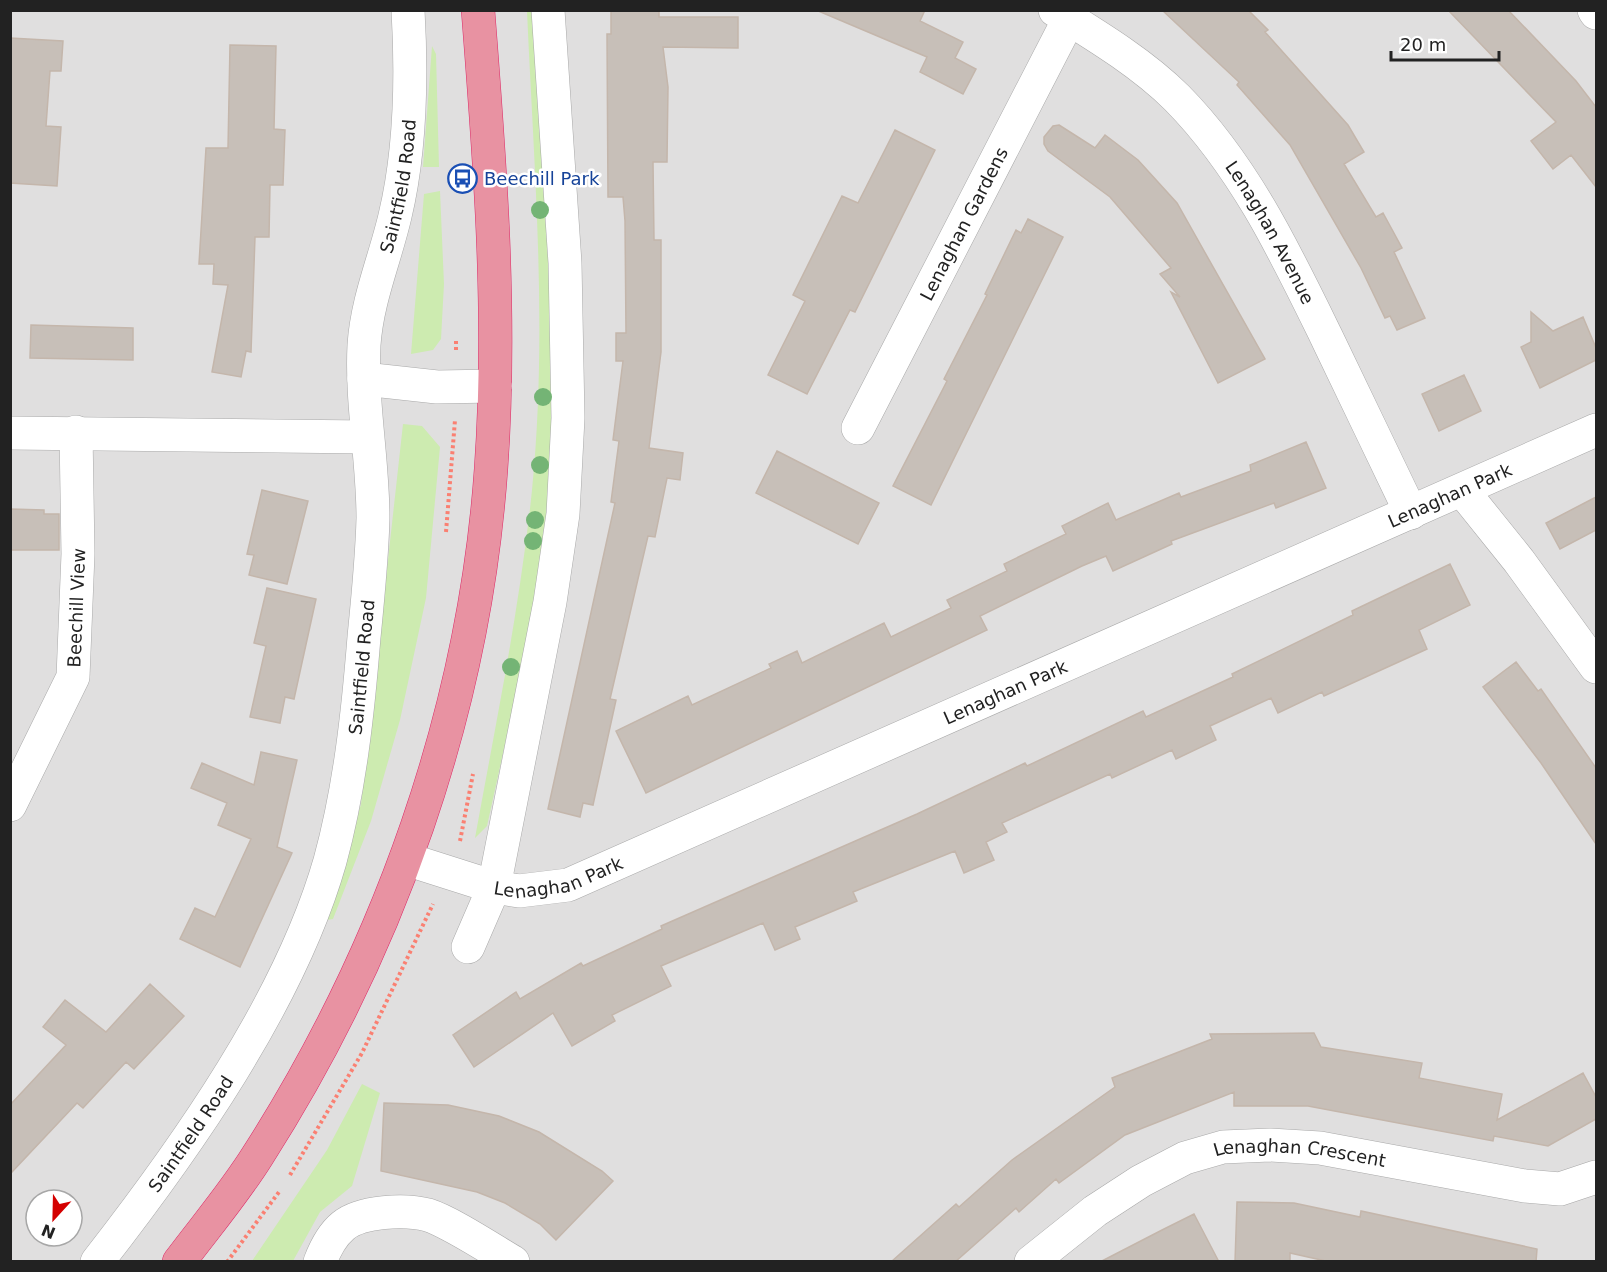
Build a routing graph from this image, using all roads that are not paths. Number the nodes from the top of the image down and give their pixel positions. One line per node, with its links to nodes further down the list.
1 (408, 10): 5 (street, Saintfield Road)
2 (478, 10): 6 (highway)
3 (548, 10): 17 (street)
4 (1062, 15): 7 (street, Lenaghan Gardens); 13 (street, Lenaghan Avenue)
5 (364, 379): 6 (street); 11 (street, Saintfield Road)
6 (495, 386): 16 (highway)
7 (858, 428)
8 (1596, 430): 12 (street, Lenaghan Park)
9 (76, 432): 10 (street); 11 (street); 15 (street, Beechill View)
10 (10, 433)
11 (367, 436): 20 (street, Saintfield Road)
12 (1462, 490): 13 (street, Lenaghan Park); 14 (street)
13 (1411, 513): 17 (street, Lenaghan Park)
14 (1596, 667)
15 (10, 805)
16 (406, 859): 17 (street, Lenaghan Park); 21 (highway)
17 (494, 887): 18 (street)
18 (468, 946)
19 (1596, 1177): 24 (street, Lenaghan Crescent)
20 (97, 1262)
21 (179, 1262)
22 (320, 1262): 23 (street)
23 (513, 1262)
24 (1031, 1262)

